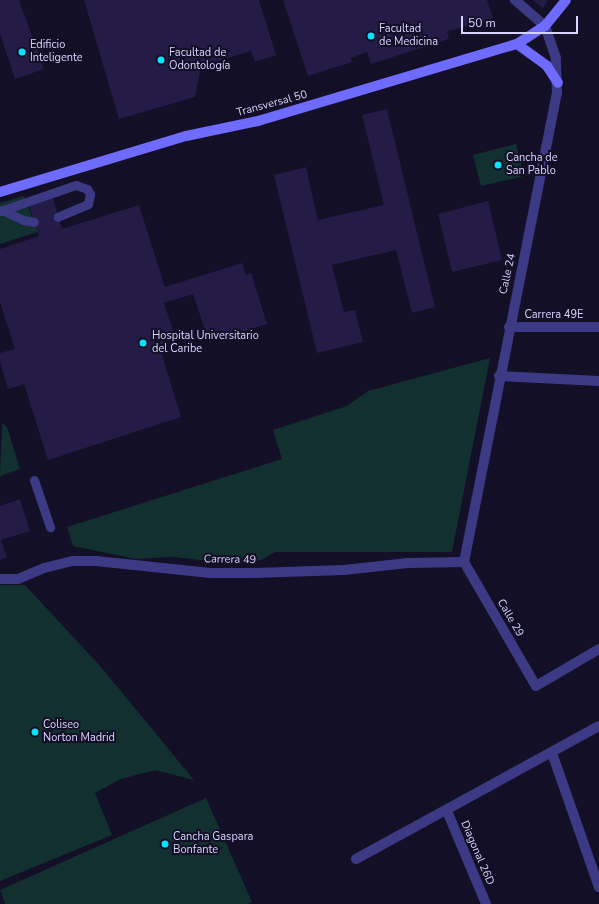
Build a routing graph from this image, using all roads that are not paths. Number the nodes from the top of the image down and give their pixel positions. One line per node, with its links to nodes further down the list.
1 (515, 0): 3 (street)
2 (566, 0): 3 (street)
3 (545, 26): 4 (street, Transversal 50); 5 (street, Calle 24)
4 (517, 44): 5 (street); 6 (street, Transversal 50)
5 (558, 84): 10 (street, Calle 24)
6 (0, 192)
7 (1, 210): 8 (lane); 9 (lane)
8 (58, 217)
9 (34, 222)
10 (509, 327): 11 (street, Carrera 49E); 12 (street, Calle 24)
11 (599, 327)
12 (499, 376): 13 (street); 16 (street, Calle 24)
13 (599, 381)
14 (34, 480): 15 (lane)
15 (50, 527)
16 (464, 562): 17 (street, Carrera 49); 18 (street, Calle 29)
17 (0, 579)
18 (599, 649)
19 (599, 726): 20 (street)
20 (552, 753): 21 (street); 23 (street)
21 (446, 811): 22 (street); 24 (street, Diagonal 26D)
22 (356, 859)
23 (599, 887)
24 (486, 904)

